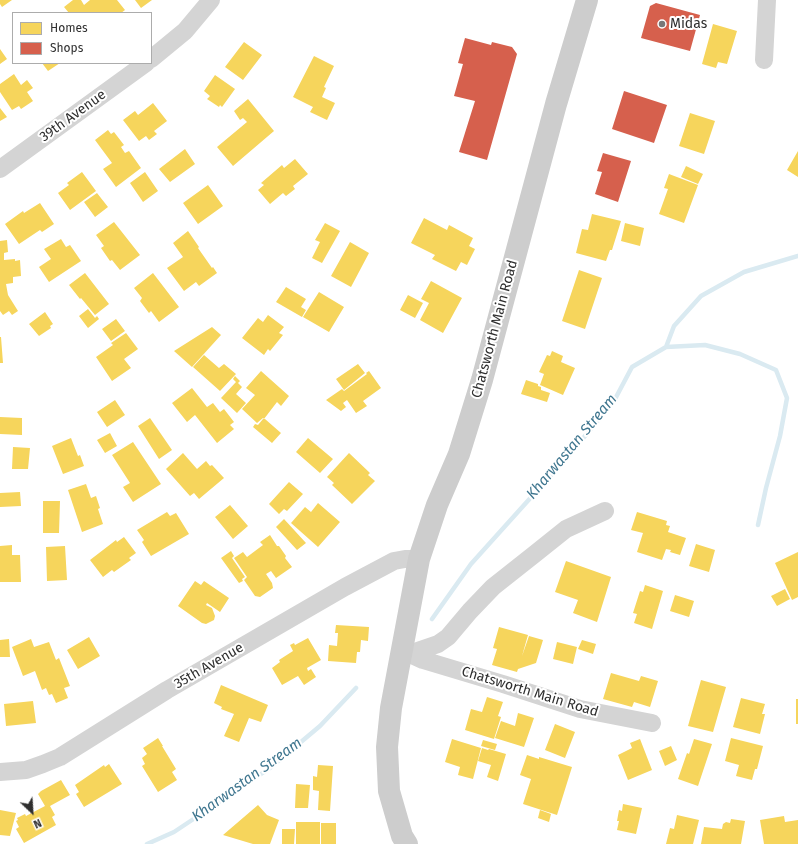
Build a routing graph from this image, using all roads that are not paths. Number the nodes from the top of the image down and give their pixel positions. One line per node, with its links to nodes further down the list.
1 (211, 0): 4 (street)
2 (587, 0): 9 (street, Chatsworth Main Road)
3 (767, 0): 5 (street)
4 (152, 58)
5 (764, 60)
6 (145, 64): 7 (street, 39th Avenue)
7 (0, 169)
8 (605, 511): 10 (street)
9 (419, 559): 10 (street, Chatsworth Main Road); 12 (street, 35th Avenue)
10 (405, 655): 11 (street, Chatsworth Main Road); 13 (street, Chatsworth Main Road)
11 (652, 723)
12 (0, 772)
13 (407, 844)

